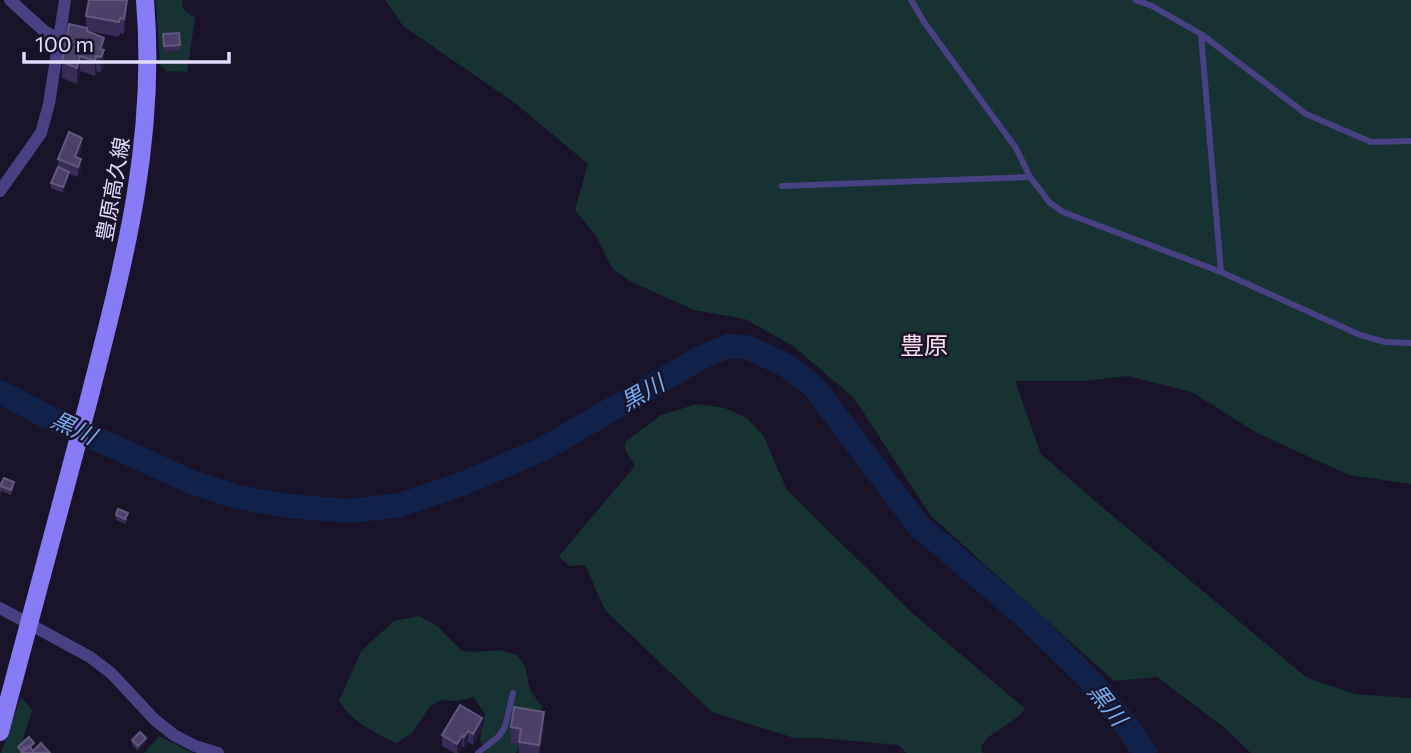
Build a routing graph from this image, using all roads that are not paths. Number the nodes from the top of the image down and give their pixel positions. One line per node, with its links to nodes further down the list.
1 (10, 0): 7 (street)
2 (65, 0): 7 (street)
3 (145, 0): 15 (main road, 豊原高久線)
4 (911, 0): 9 (lane)
5 (1135, 0): 6 (lane)
6 (1201, 34): 8 (lane); 12 (lane)
7 (59, 40): 11 (street)
8 (1411, 141)
9 (1030, 177): 10 (lane); 12 (lane)
10 (782, 187)
11 (0, 191)
12 (1221, 272): 13 (lane)
13 (1411, 343)
14 (0, 608): 15 (street)
15 (29, 623): 17 (main road); 18 (street)
16 (513, 693): 19 (lane)
17 (0, 732)
18 (218, 753)
19 (478, 753)

